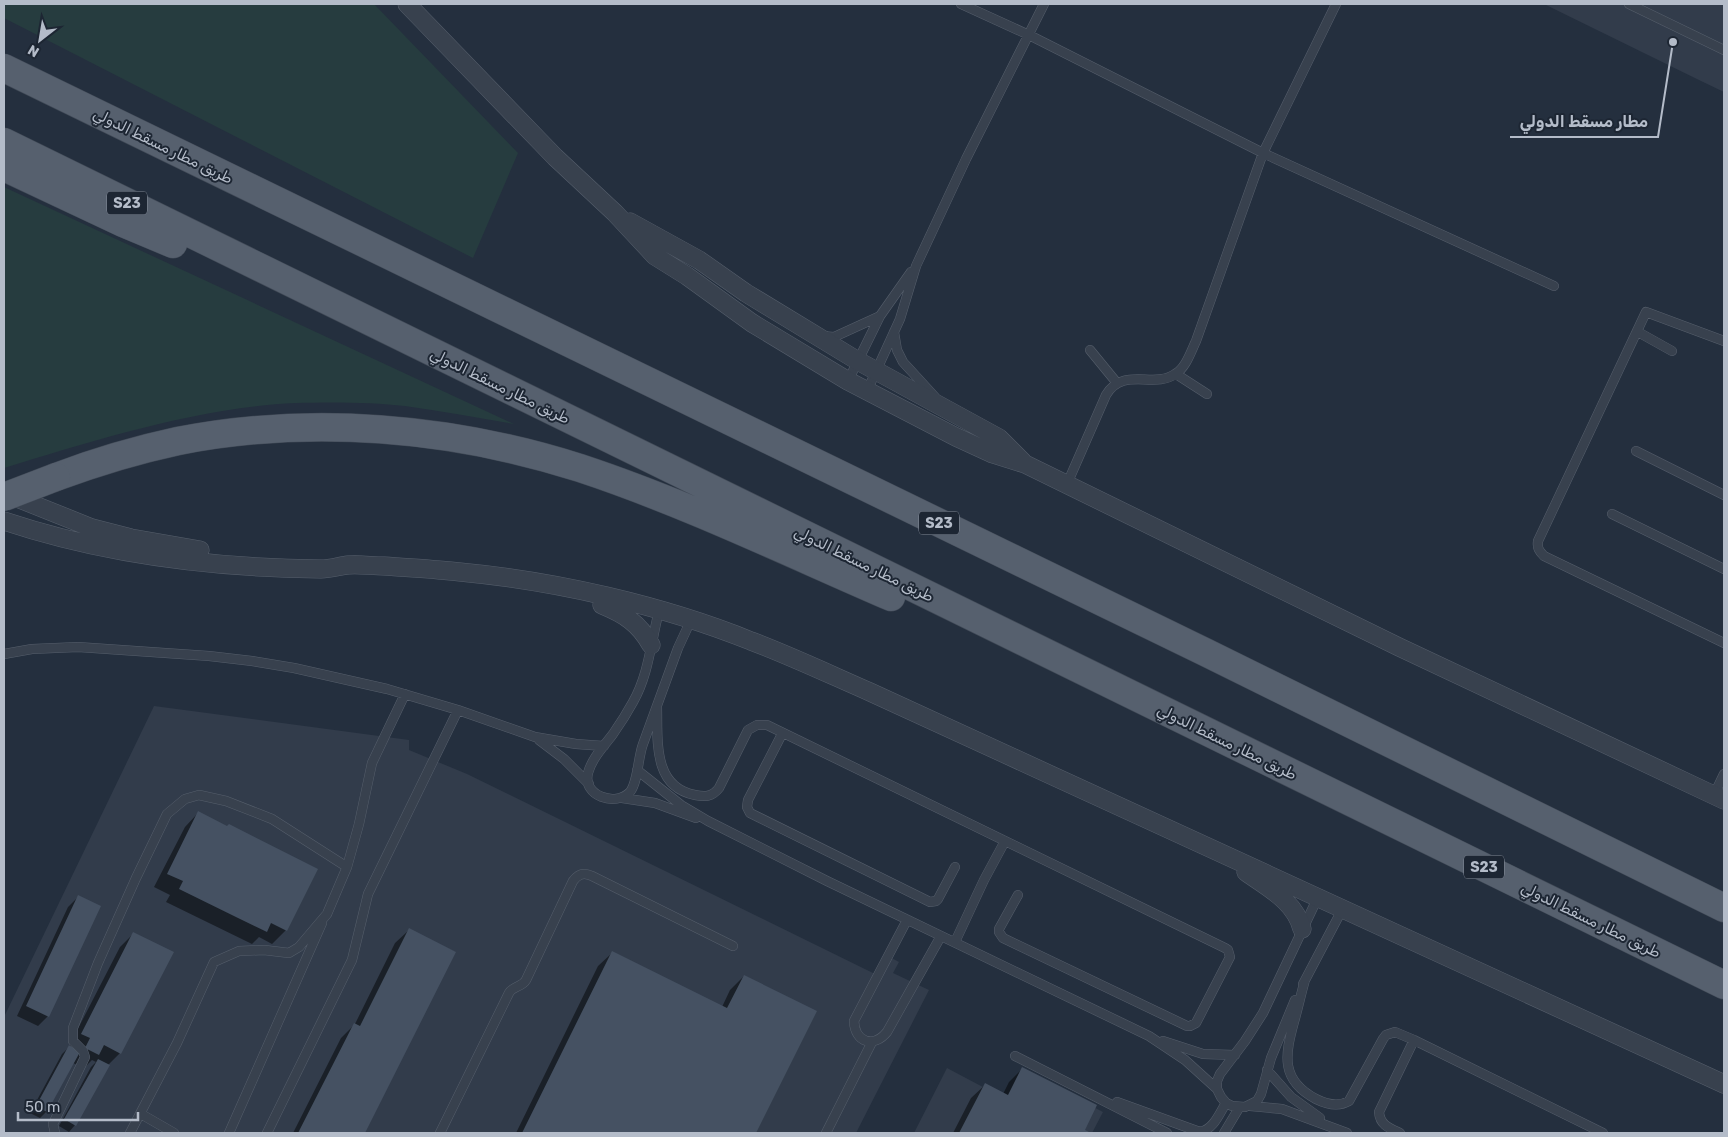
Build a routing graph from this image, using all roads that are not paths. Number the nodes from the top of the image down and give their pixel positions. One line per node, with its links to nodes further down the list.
1 (407, 4): 14 (street)
2 (961, 4): 6 (lane)
3 (1044, 4): 6 (lane)
4 (1336, 4): 12 (lane)
5 (1629, 4): 7 (lane)
6 (1029, 35): 12 (lane); 16 (lane)
7 (1724, 50)
8 (4, 55): 10 (main road)
9 (4, 68): 10 (main road, طريق مطار مسقط الدولي / S23)
10 (153, 141): 69 (main road, طريق مطار مسقط الدولي / S23)
11 (4, 142): 15 (main road, طريق مطار مسقط الدولي / S23)
12 (1263, 153): 17 (lane); 27 (lane)
13 (4, 167): 15 (main road)
14 (615, 213): 21 (street); 28 (street)
15 (250, 264): 55 (main road, طريق مطار مسقط الدولي / S23)
16 (916, 266): 18 (lane); 19 (lane)
17 (1554, 286)
18 (880, 316): 21 (lane); 25 (lane)
19 (894, 332): 26 (lane); 32 (lane)
20 (1638, 332): 22 (lane); 24 (lane); 46 (lane)
21 (817, 336): 25 (street)
22 (1724, 341)
23 (1090, 350): 29 (lane)
24 (1672, 351)
25 (858, 361): 26 (street); 28 (lane)
26 (876, 372): 30 (lane); 32 (street)
27 (1176, 374): 29 (lane); 31 (lane)
28 (848, 381): 30 (street)
29 (1117, 383): 35 (lane)
30 (867, 391): 34 (street)
31 (1207, 394)
32 (945, 409): 34 (street)
33 (1636, 452): 37 (lane)
34 (1025, 464): 35 (street)
35 (1067, 484): 59 (street)
36 (4, 492): 41 (street)
37 (1724, 495)
38 (4, 497): 55 (main road, bridge)
39 (1612, 514): 42 (lane)
40 (4, 521): 41 (street)
41 (346, 565): 43 (street)
42 (1724, 570)
43 (548, 585): 44 (street); 47 (street)
44 (659, 611): 45 (street); 47 (lane)
45 (691, 620): 50 (lane); 63 (street)
46 (1724, 643)
47 (650, 645): 54 (lane)
48 (4, 654): 49 (lane)
49 (405, 694): 51 (lane); 64 (lane)
50 (657, 706): 52 (lane); 56 (lane)
51 (458, 710): 53 (lane); 96 (lane)
52 (782, 734): 62 (lane); 65 (lane)
53 (535, 737): 54 (lane); 58 (lane)
54 (604, 746): 58 (lane)
55 (1243, 750): 77 (main road, طريق مطار مسقط الدولي / S23)
56 (637, 770): 60 (lane); 61 (lane)
57 (1724, 774): 59 (lane)
58 (589, 784): 60 (lane)
59 (1719, 797)
60 (622, 798): 61 (lane)
61 (708, 821): 71 (lane)
62 (1005, 841): 66 (lane); 74 (lane)
63 (1216, 850): 67 (street); 72 (street)
64 (347, 867): 70 (lane); 92 (lane)
65 (955, 867)
66 (1018, 895)
67 (1318, 897): 68 (street); 72 (lane)
68 (1343, 908): 76 (lane); 84 (street)
69 (1724, 908)
70 (326, 914): 90 (lane); 95 (lane)
71 (907, 920): 73 (lane); 80 (lane)
72 (1302, 929): 81 (lane)
73 (942, 936): 74 (lane); 80 (lane)
74 (955, 942): 78 (lane)
75 (733, 946): 97 (lane)
76 (1305, 980): 79 (lane); 83 (lane)
77 (1724, 985)
78 (1149, 1036): 81 (lane); 86 (lane)
79 (1414, 1040): 102 (lane); 103 (lane)
80 (872, 1042): 98 (lane)
81 (1235, 1055): 86 (lane)
82 (1015, 1056): 85 (lane)
83 (1267, 1070): 88 (lane); 91 (lane)
84 (1724, 1084)
85 (1080, 1088): 87 (lane); 99 (lane)
86 (1218, 1089): 87 (lane)
87 (1226, 1103): 89 (lane)
88 (1250, 1106): 89 (lane); 91 (lane)
89 (1239, 1108): 100 (lane)
90 (141, 1114): 93 (lane); 94 (lane)
91 (1335, 1128): 101 (lane)
92 (55, 1133)
93 (130, 1133)
94 (174, 1133)
95 (230, 1133)
96 (267, 1133)
97 (440, 1133)
98 (826, 1133)
99 (1167, 1133)
100 (1224, 1133)
101 (1346, 1133)
102 (1400, 1133)
103 (1603, 1133)

